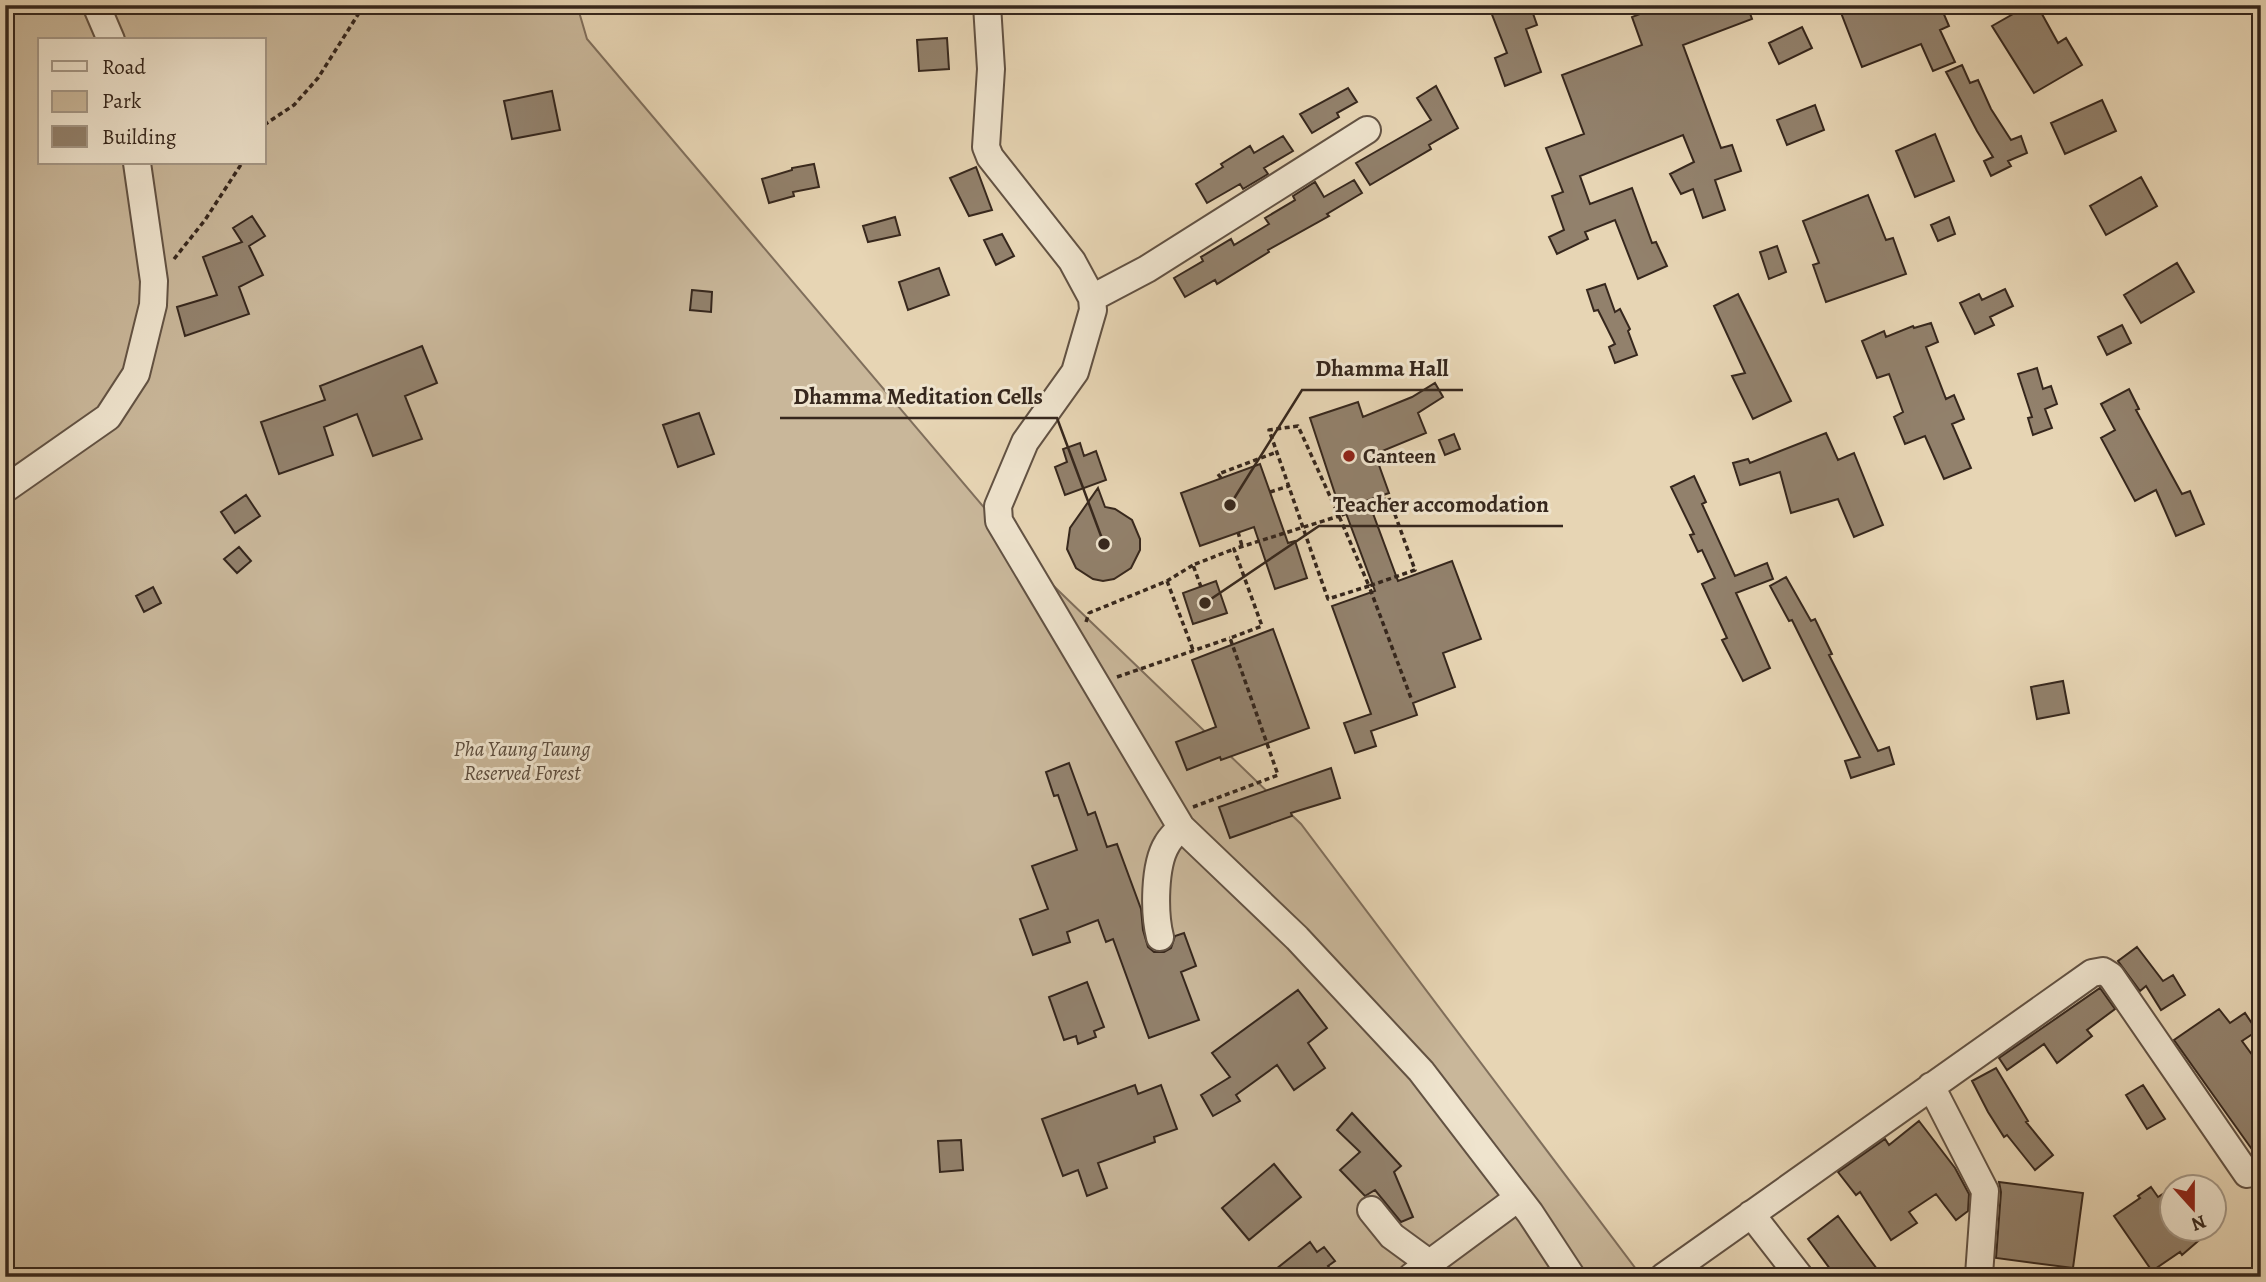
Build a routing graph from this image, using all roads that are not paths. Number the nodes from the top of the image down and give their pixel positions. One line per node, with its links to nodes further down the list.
1 (96, 5): 3 (street)
2 (987, 5): 6 (street)
3 (110, 38)
4 (1367, 130): 6 (street)
5 (136, 164): 7 (street)
6 (1092, 298): 8 (street)
7 (5, 489)
8 (1183, 819): 9 (street); 12 (street)
9 (1160, 937)
10 (1931, 1086): 11 (street); 14 (street); 19 (street)
11 (2247, 1174)
12 (1518, 1198): 15 (street); 16 (street)
13 (1371, 1210): 15 (street)
14 (1751, 1214): 17 (street); 18 (street)
15 (1420, 1270)
16 (1572, 1277)
17 (1663, 1277)
18 (1800, 1277)
19 (1977, 1277)

